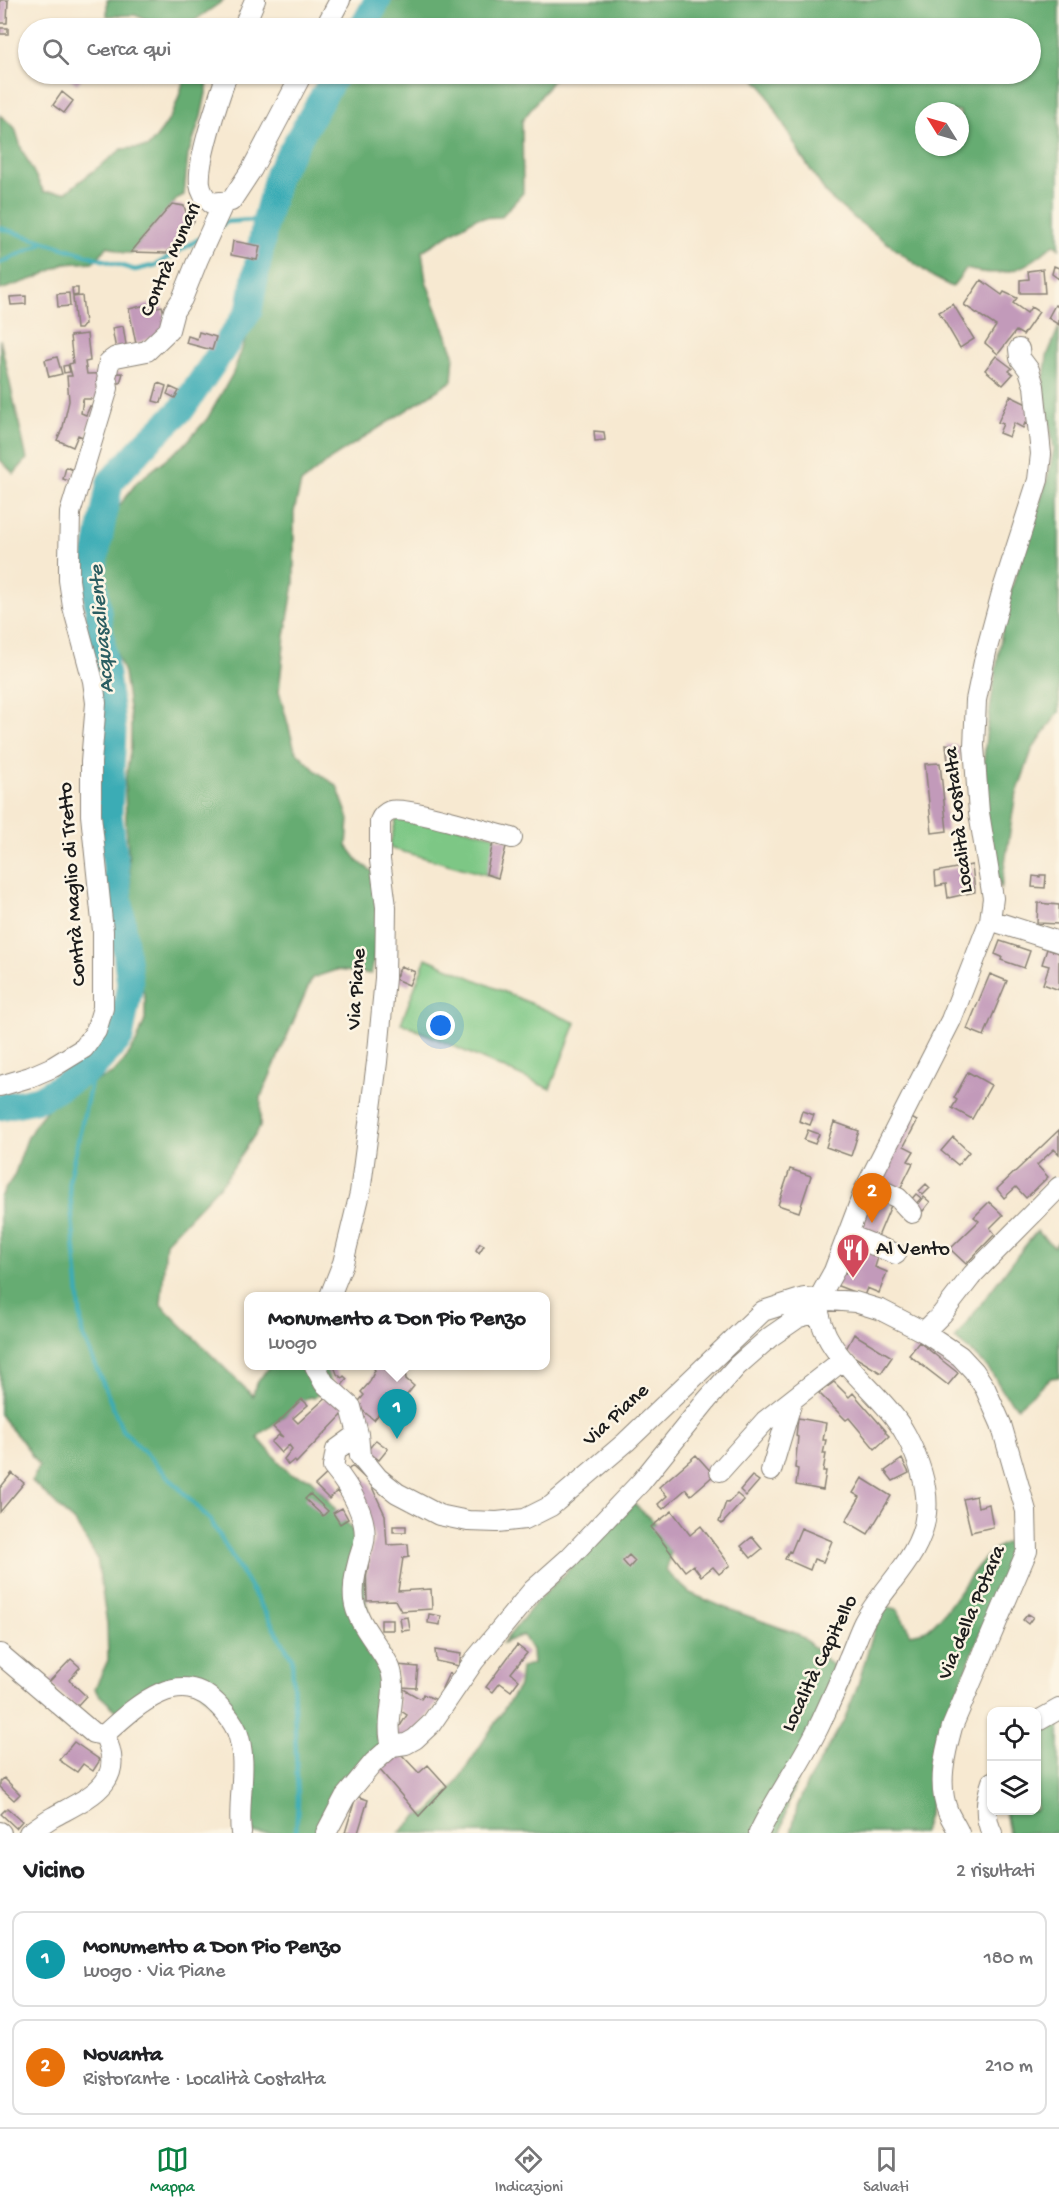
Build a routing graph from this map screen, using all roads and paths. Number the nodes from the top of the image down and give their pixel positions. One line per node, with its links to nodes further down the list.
1 (255, 0): 3 (street)
2 (340, 0): 4 (street)
3 (247, 18)
4 (330, 18)
5 (224, 84): 7 (street)
6 (297, 84): 7 (street)
7 (220, 210): 9 (street, Contrà Munari)
8 (1010, 349): 11 (street, Località Costalta)
9 (79, 480): 13 (street, Contrà Maglio di Tretto)
10 (512, 838): 19 (street, Via Piane)
11 (990, 920): 12 (street); 14 (street, Località Costalta)
12 (1059, 942)
13 (0, 1086)
14 (868, 1184): 16 (street); 17 (street, Località Costalta)
15 (1059, 1187): 21 (street)
16 (912, 1213)
17 (849, 1235): 18 (street); 20 (street, Località Costalta)
18 (896, 1254)
19 (332, 1292)
20 (819, 1305): 21 (street, Via Piane); 22 (street, Località Capitello); 25 (street, Via Piane); 32 (street, Via Piane)
21 (924, 1332): 38 (street, Via della Potara)
22 (843, 1360): 24 (street); 37 (street, Località Capitello)
23 (318, 1370): 25 (street, Via Piane)
24 (792, 1401): 26 (street); 27 (street)
25 (358, 1434): 32 (street)
26 (771, 1471)
27 (720, 1472)
28 (0, 1654): 31 (street)
29 (1059, 1709): 30 (street)
30 (1041, 1719)
31 (104, 1735): 34 (street); 35 (street)
32 (392, 1746): 36 (street, Via Piane)
33 (987, 1804): 39 (street)
34 (29, 1833)
35 (241, 1833)
36 (326, 1833)
37 (759, 1833)
38 (959, 1833)
39 (992, 1833)

